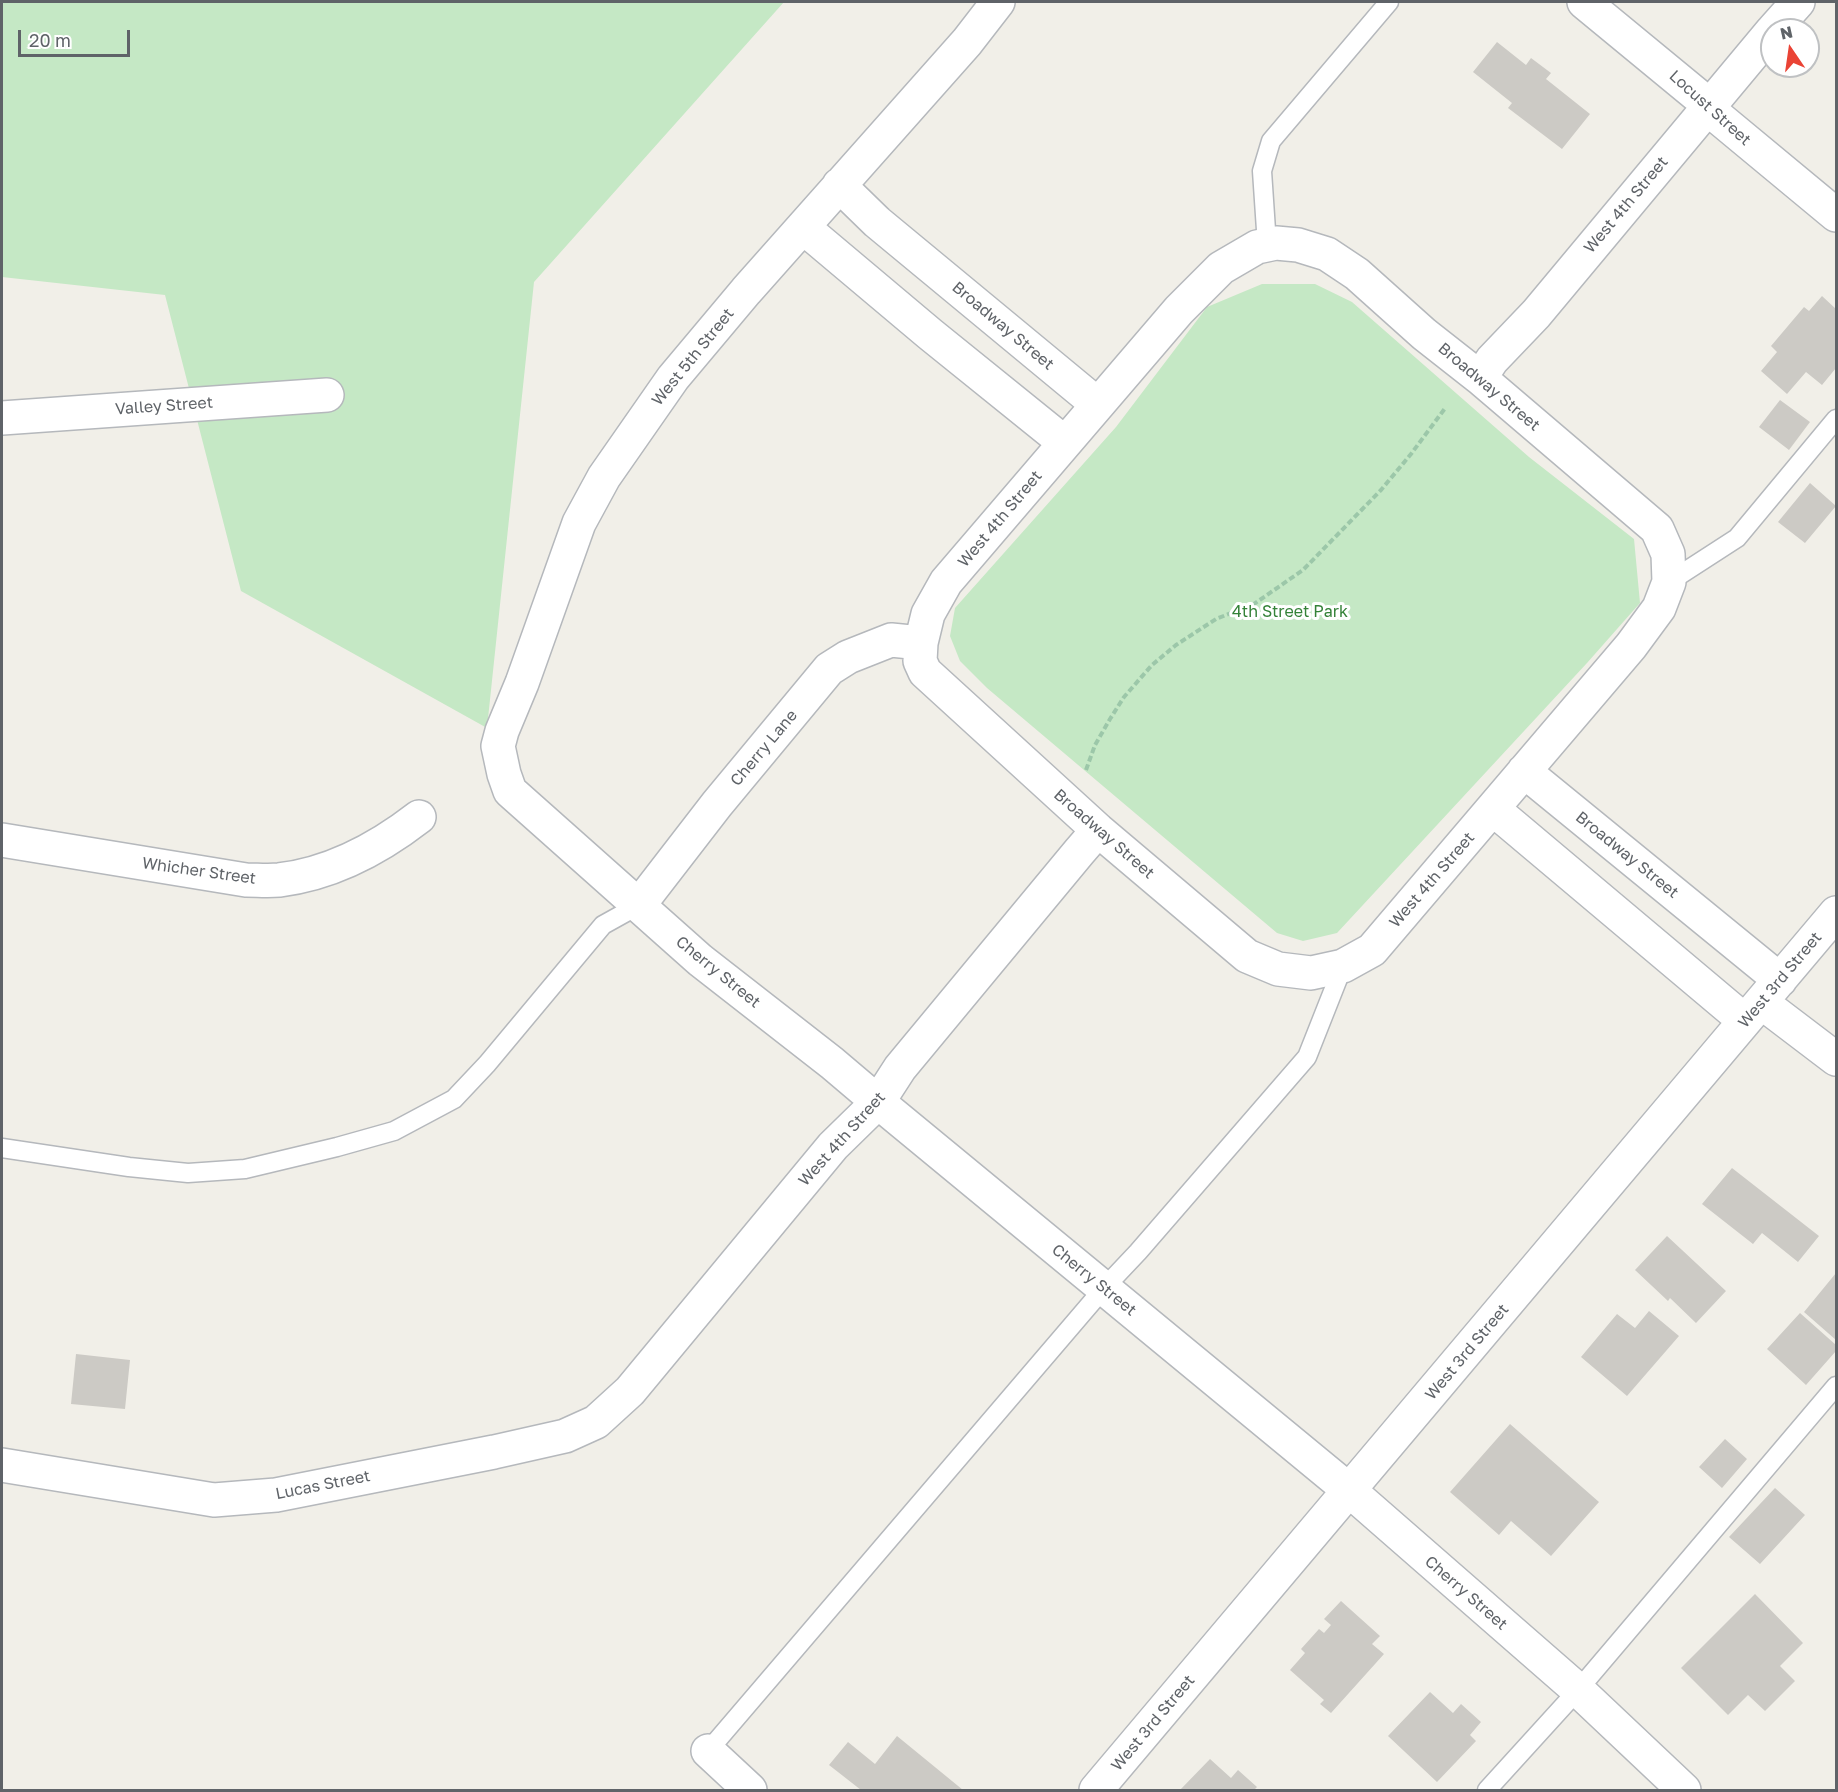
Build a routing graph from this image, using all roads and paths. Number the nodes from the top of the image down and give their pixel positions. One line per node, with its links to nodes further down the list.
1 (998, 2): 8 (street, West 5th Street)
2 (1389, 2): 11 (lane)
3 (1584, 2): 7 (street, Locust Street)
4 (1798, 2): 5 (street, West 4th Street)
5 (1784, 18)
6 (1760, 46): 7 (street, West 4th Street)
7 (1709, 105): 9 (street, Locust Street); 12 (street, West 4th Street)
8 (839, 185): 10 (street, West 5th Street); 14 (street, Broadway Street)
9 (1836, 215)
10 (804, 228): 18 (street); 23 (street, West 5th Street)
11 (1267, 245): 12 (street, Broadway Street); 14 (street, Broadway Street)
12 (1480, 378): 19 (street, Broadway Street)
13 (327, 395): 16 (street, Valley Street)
14 (1097, 404): 18 (street, West 4th Street)
15 (1446, 407): 22 (path)
16 (2, 418)
17 (1836, 419): 19 (lane)
18 (1065, 443): 20 (street, West 4th Street)
19 (1669, 582): 21 (street, Broadway Street)
20 (921, 643): 26 (street, Broadway Street); 28 (street, Cherry Lane)
21 (1524, 771): 24 (street, West 4th Street); 31 (street, Broadway Street)
22 (1085, 772)
23 (504, 774): 28 (street, Cherry Street)
24 (1493, 809): 30 (street, West 4th Street); 31 (street, Broadway Street)
25 (419, 817): 27 (street, Whicher Street)
26 (1098, 830): 30 (street, Broadway Street); 33 (street, West 4th Street)
27 (2, 840)
28 (639, 905): 33 (street, Cherry Street); 34 (lane)
29 (1836, 913): 31 (street, West 3rd Street)
30 (1335, 968): 35 (lane)
31 (1762, 1001): 32 (street, Broadway Street); 39 (street, West 3rd Street)
32 (1836, 1059)
33 (878, 1102): 35 (street, Cherry Street); 37 (street, West 4th Street)
34 (2, 1148)
35 (1104, 1288): 39 (street, Cherry Street); 41 (lane)
36 (1836, 1386): 40 (lane)
37 (630, 1391): 38 (street, Lucas Street)
38 (2, 1465)
39 (1350, 1491): 40 (street, Cherry Street); 43 (street, West 3rd Street)
40 (1578, 1690): 44 (lane); 45 (street, Cherry Street)
41 (708, 1751): 42 (street)
42 (750, 1791)
43 (1096, 1791)
44 (1487, 1791)
45 (1684, 1791)

